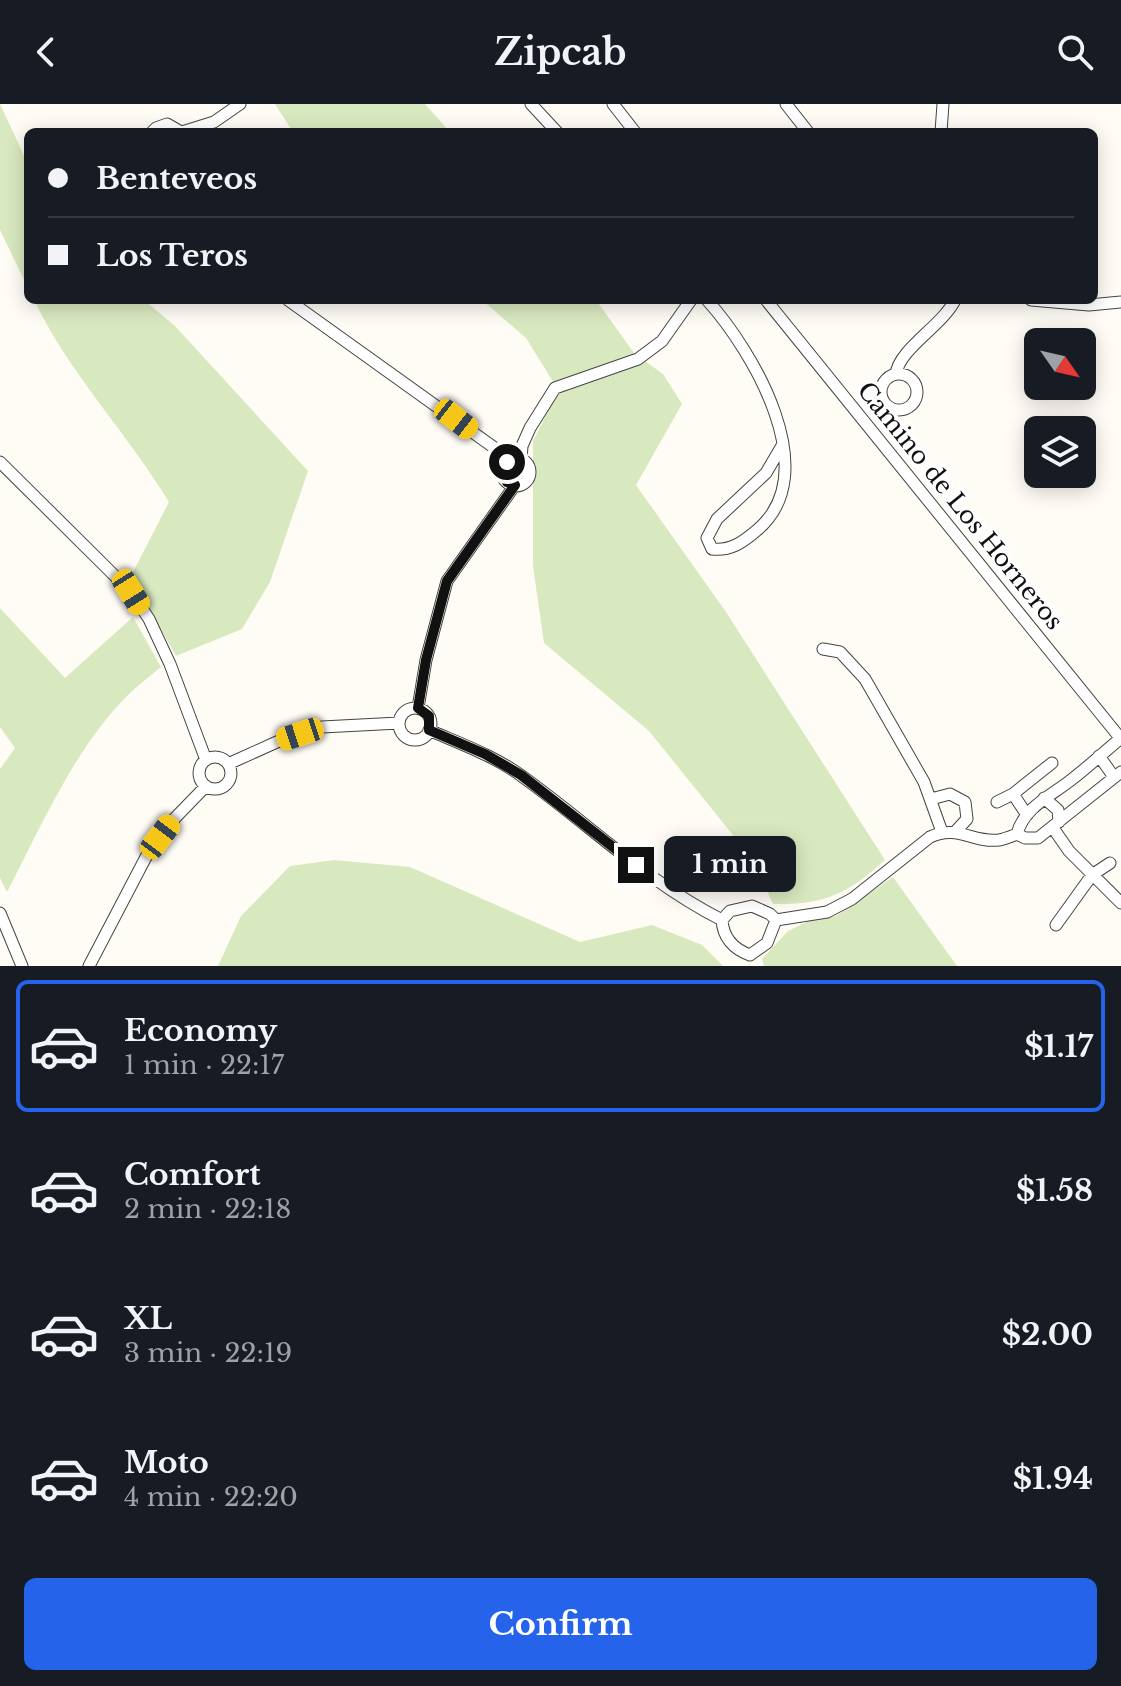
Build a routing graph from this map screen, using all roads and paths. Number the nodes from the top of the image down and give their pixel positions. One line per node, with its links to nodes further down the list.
1 (240, 104): 8 (street)
2 (531, 104): 9 (street)
3 (613, 104): 10 (street)
4 (786, 104): 11 (street)
5 (943, 104): 12 (street)
6 (156, 128): 7 (street)
7 (174, 128)
8 (195, 128)
9 (553, 128)
10 (632, 128)
11 (805, 128)
12 (941, 128)
13 (1121, 302): 19 (street)
14 (294, 304): 22 (street)
15 (690, 304): 22 (street)
16 (708, 304): 21 (street)
17 (769, 304): 29 (street, Camino de Los Horneros)
18 (952, 304): 20 (street)
19 (1077, 304)
20 (896, 374)
21 (783, 444): 21 (street)
22 (516, 459): 24 (street); 24 (street)
23 (0, 462): 31 (street)
24 (515, 485): 26 (street)
25 (823, 649): 38 (street)
26 (418, 708): 27 (street); 28 (street)
27 (399, 723): 28 (street); 33 (street)
28 (429, 730): 49 (street)
29 (1121, 739): 30 (street)
30 (1099, 756): 34 (street); 37 (street)
31 (206, 760): 33 (street); 35 (street)
32 (1052, 763): 36 (street)
33 (228, 764): 35 (street)
34 (1118, 775): 41 (street)
35 (206, 786): 54 (street)
36 (1013, 794): 39 (street); 40 (street)
37 (1044, 798): 40 (street); 41 (street)
38 (931, 799): 42 (street); 43 (street)
39 (997, 802)
40 (1027, 815): 44 (street)
41 (1056, 825): 44 (street); 46 (street)
42 (942, 832): 43 (street); 50 (street)
43 (955, 832): 44 (street)
44 (1017, 834)
45 (1110, 863): 46 (street)
46 (1092, 875): 47 (street); 51 (street)
47 (1121, 903)
48 (0, 913): 53 (street)
49 (722, 920): 50 (street); 52 (street)
50 (776, 920): 52 (street)
51 (1056, 925)
52 (751, 960)
53 (22, 966)
54 (89, 966)

